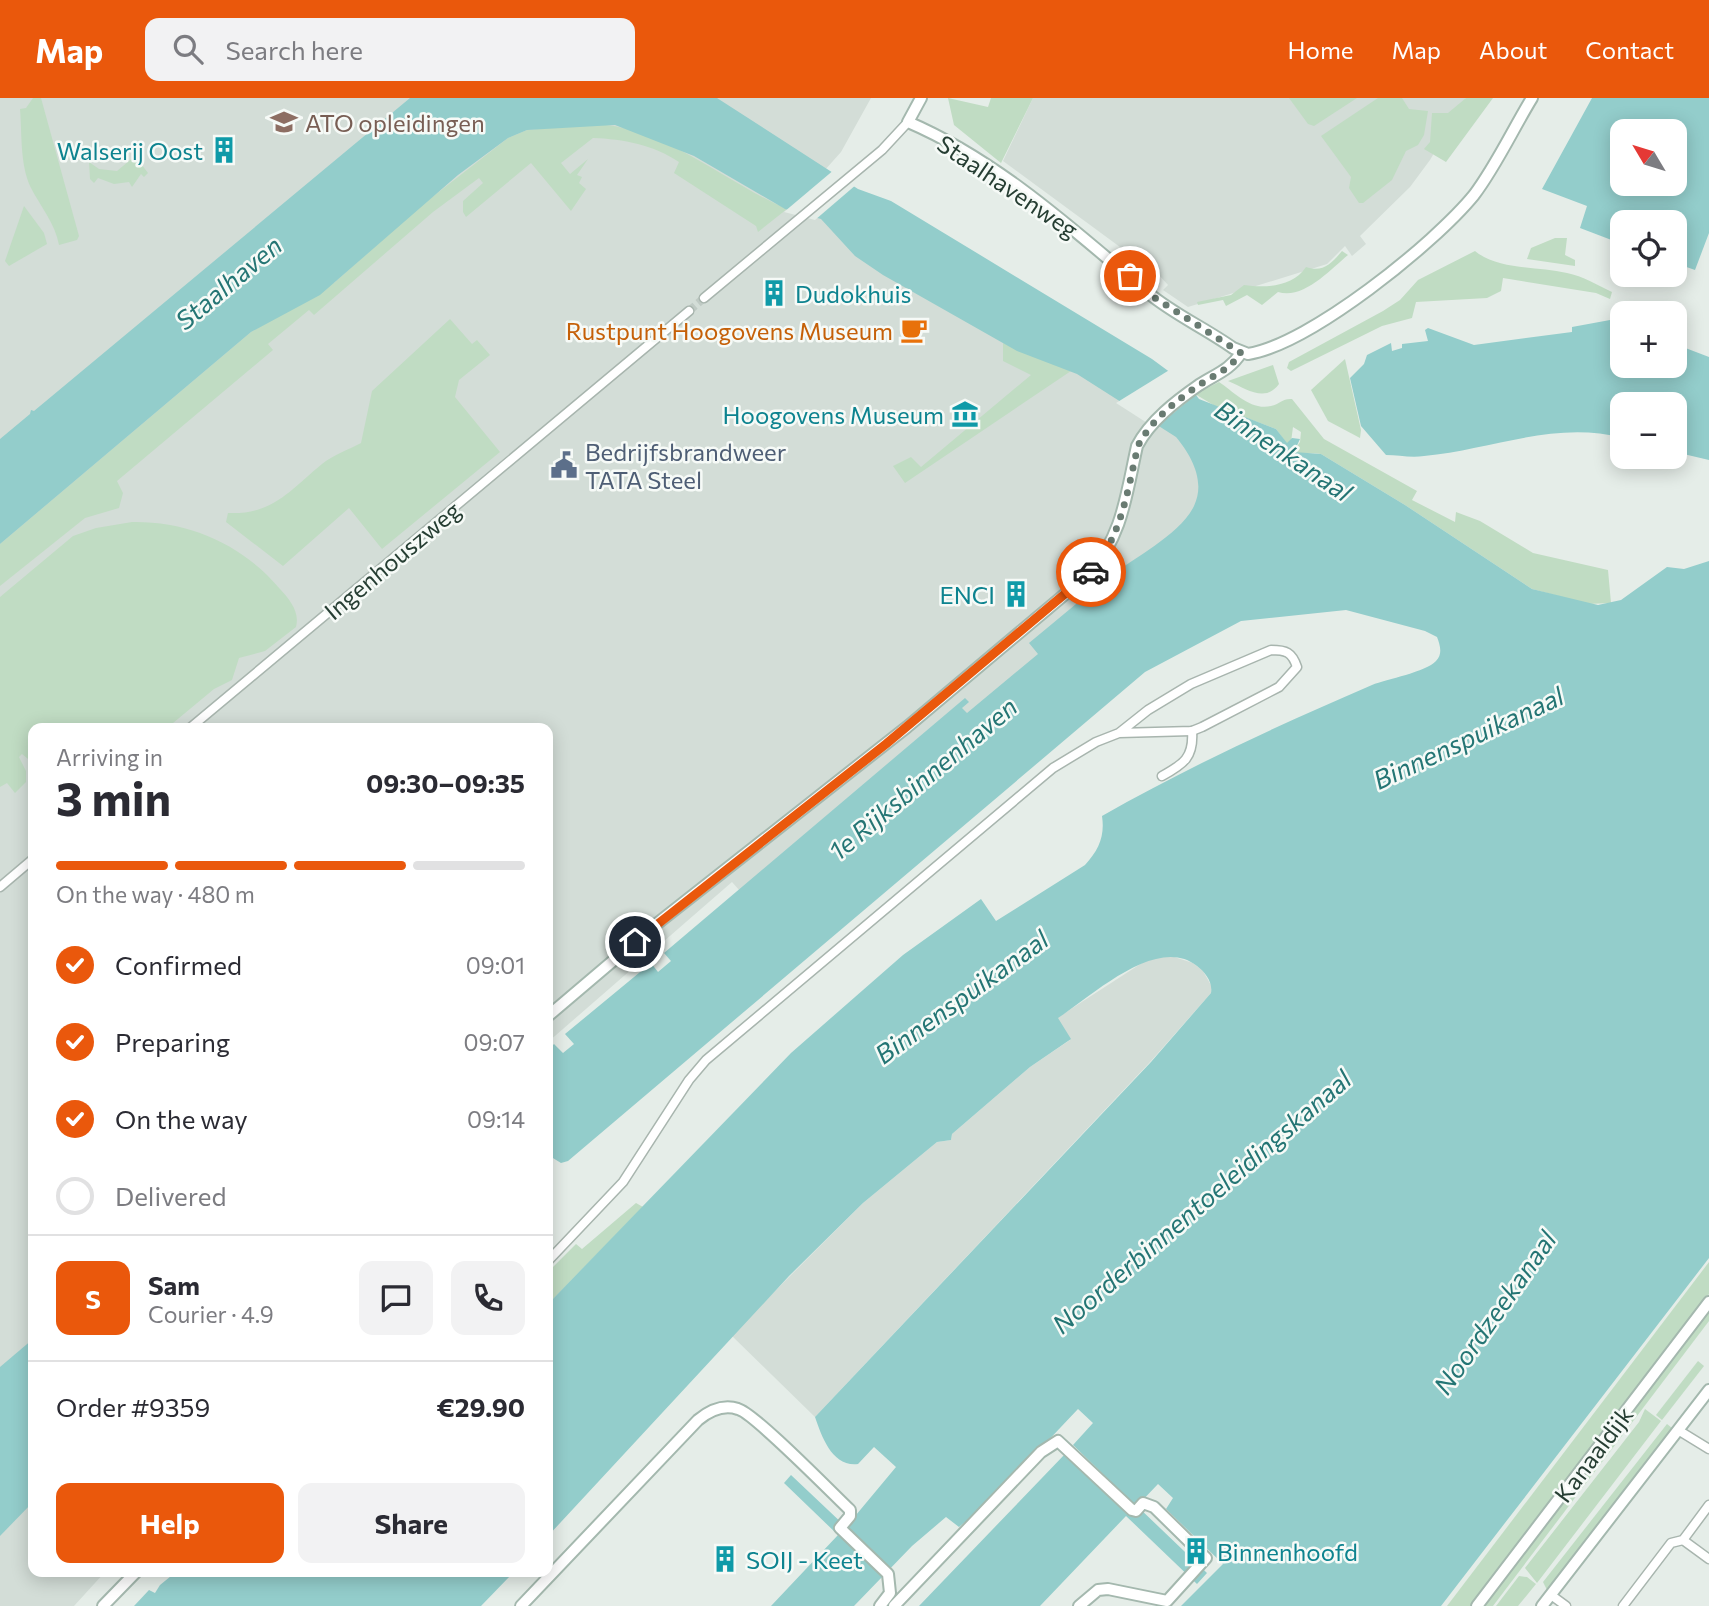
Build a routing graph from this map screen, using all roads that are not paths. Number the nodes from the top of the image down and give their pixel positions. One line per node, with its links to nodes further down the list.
1 (921, 98): 3 (street)
2 (1532, 98): 6 (street)
3 (908, 122): 4 (street); 6 (street, Staalhavenweg)
4 (704, 298)
5 (689, 311): 7 (street, Ingenhouszweg)
6 (1241, 353): 13 (street)
7 (196, 723)
8 (1192, 731): 9 (street); 9 (street); 10 (street)
9 (1119, 733): 14 (street)
10 (1162, 776)
11 (28, 863): 12 (street)
12 (0, 887)
13 (553, 1012)
14 (553, 1256)
15 (1709, 1302): 31 (street, Kanaaldijk)
16 (1709, 1390): 17 (street)
17 (1678, 1430): 18 (street); 25 (street)
18 (1709, 1449)
19 (1709, 1506): 20 (street)
20 (1683, 1540): 21 (street); 34 (street)
21 (1709, 1559)
22 (553, 1572): 28 (street)
23 (131, 1577): 26 (street)
24 (549, 1577): 27 (street)
25 (1551, 1595): 32 (street); 33 (street)
26 (103, 1606)
27 (521, 1606)
28 (880, 1606)
29 (894, 1606): 30 (street)
30 (1079, 1606)
31 (1477, 1606)
32 (1542, 1606)
33 (1566, 1606)
34 (1623, 1606)

